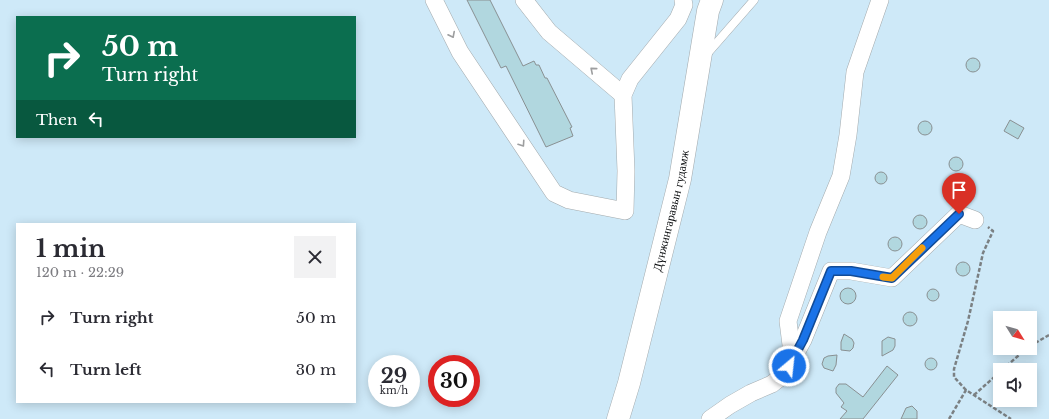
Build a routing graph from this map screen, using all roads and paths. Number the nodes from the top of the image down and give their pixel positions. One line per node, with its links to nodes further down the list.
1 (434, 0): 8 (street, one-way to 8)
2 (524, 0): 8 (street, one-way to 2)
3 (754, 0): 7 (lane)
4 (880, 0): 14 (street)
5 (684, 2): 6 (street); 8 (street)
6 (710, 6): 7 (main road, Дүнжингаравын гудамж)
7 (699, 63): 18 (main road, Дүнжингаравын гудамж)
8 (623, 95)
9 (975, 220): 14 (street); 16 (path)
10 (1049, 335): 11 (path)
11 (1037, 342)
12 (1020, 355): 13 (path)
13 (1010, 363)
14 (789, 366): 19 (street)
15 (993, 378): 17 (path)
16 (966, 390): 17 (path); 20 (path)
17 (974, 395): 21 (path)
18 (618, 419)
19 (710, 419)
20 (948, 419)
21 (1011, 419)

